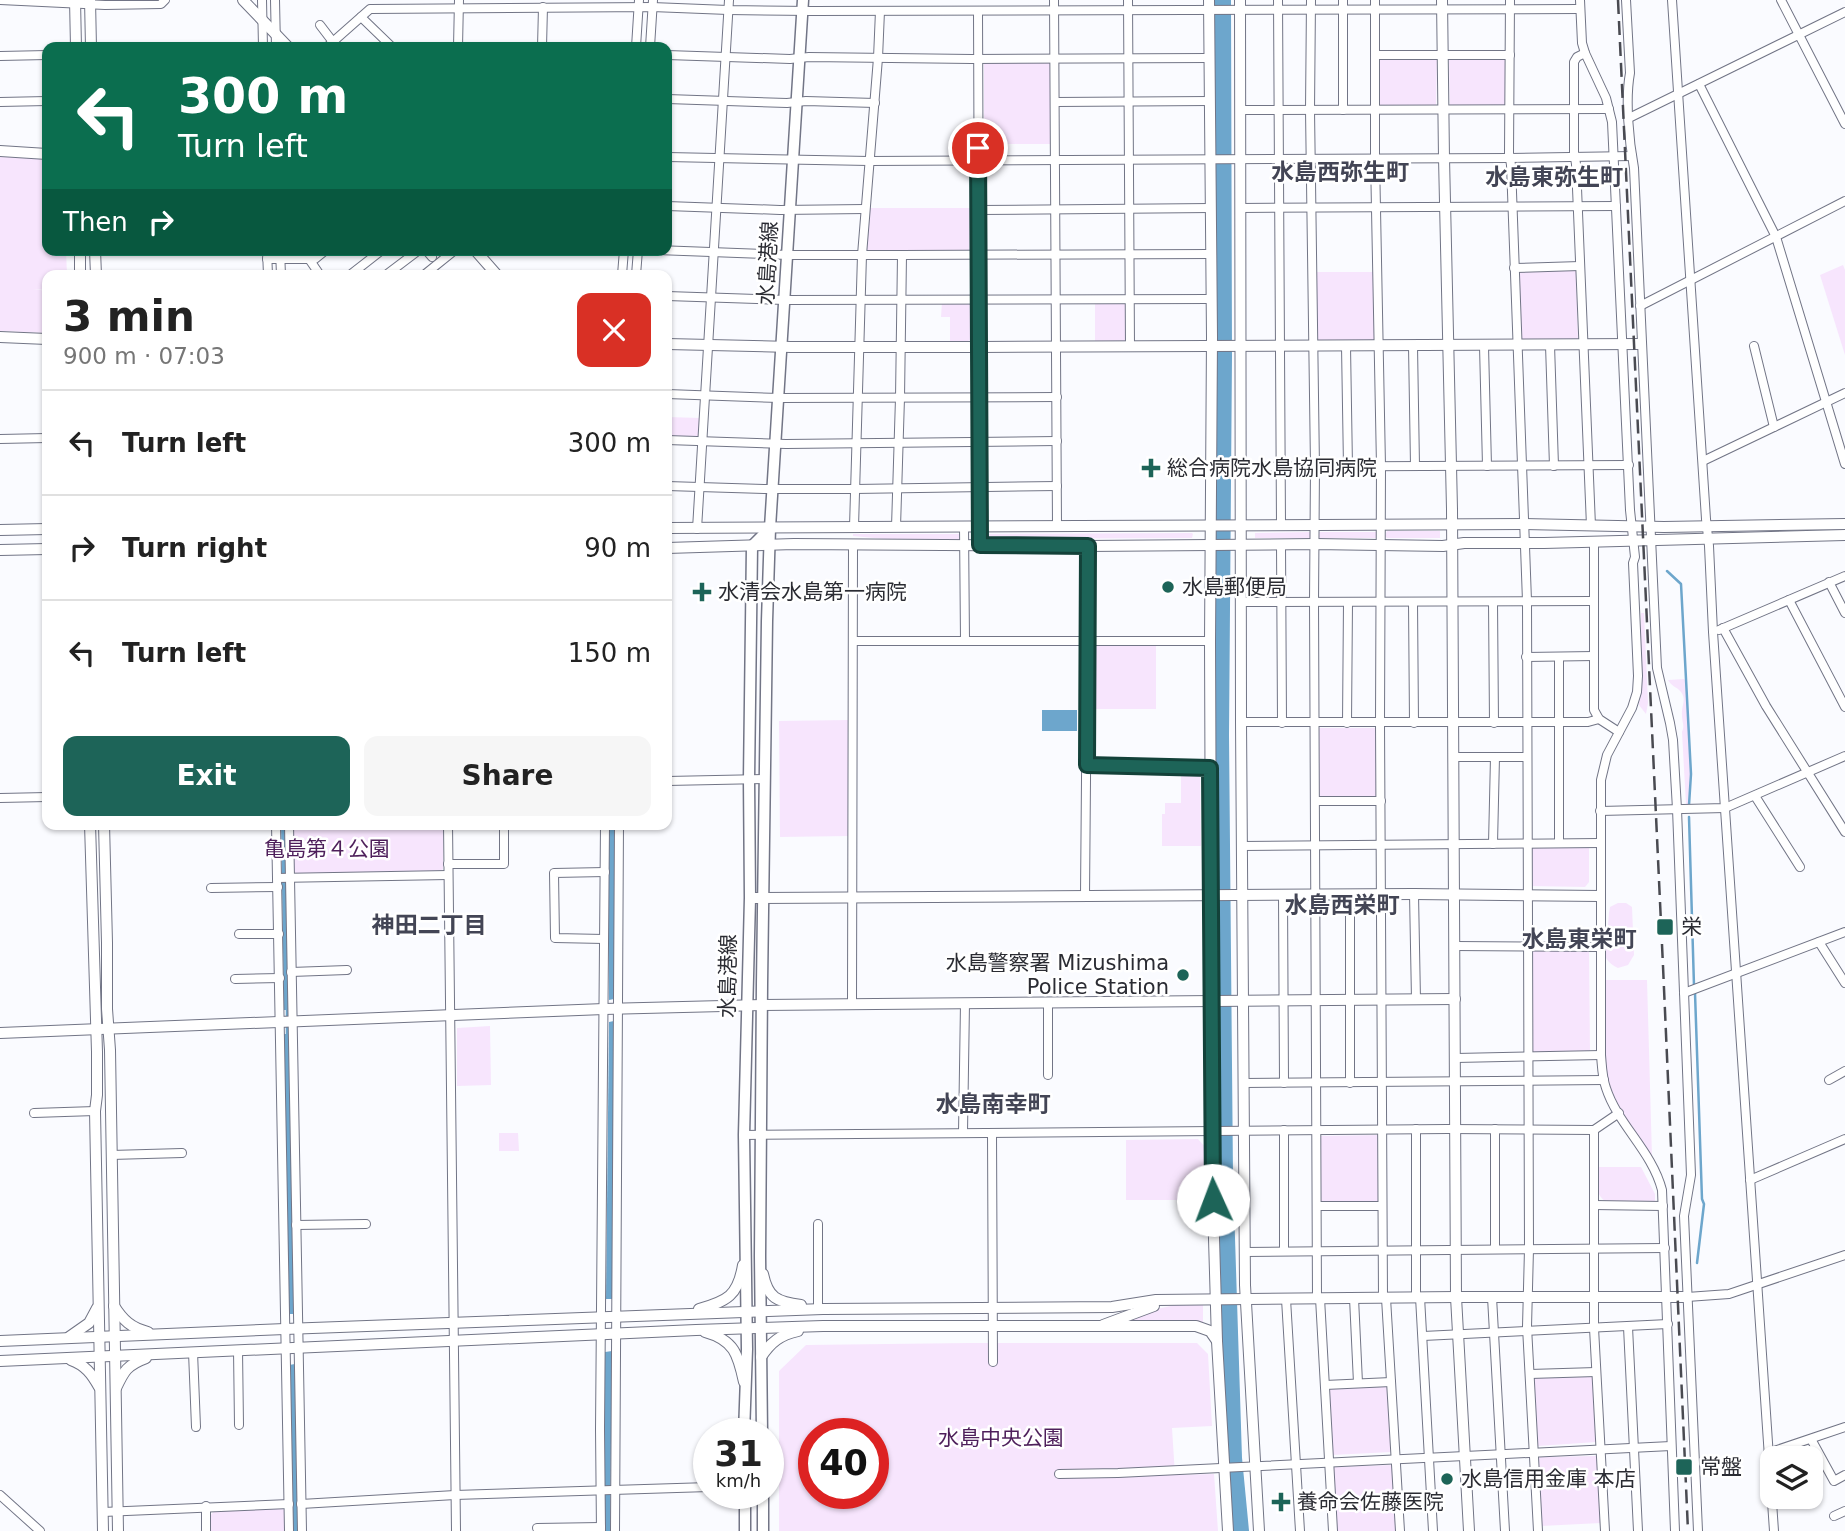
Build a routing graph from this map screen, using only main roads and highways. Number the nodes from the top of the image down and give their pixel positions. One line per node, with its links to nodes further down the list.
1 (802, 5): 2 (main road, 水島港線)
2 (770, 528): 3 (main road, 水島港線); 4 (main road, 水島港線)
3 (744, 1418)
4 (762, 1418)
5 (745, 1509): 7 (main road)
6 (763, 1509): 8 (main road)
7 (745, 1531)
8 (763, 1531)

